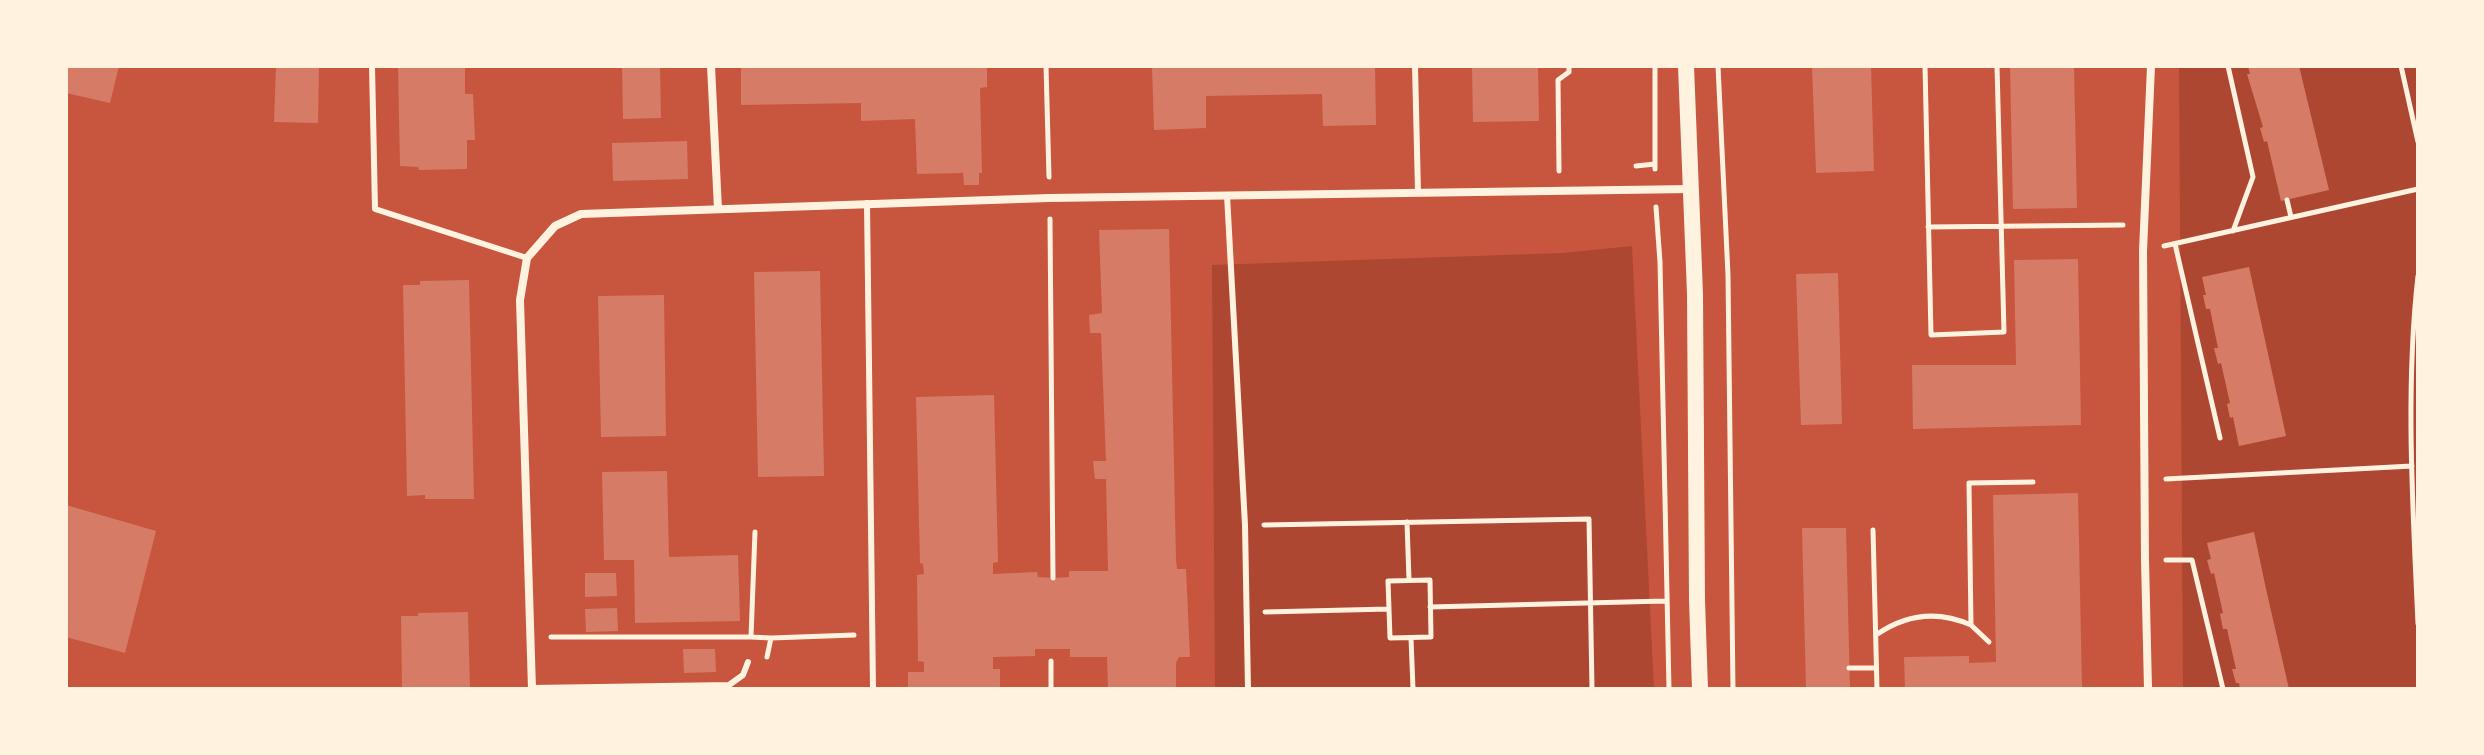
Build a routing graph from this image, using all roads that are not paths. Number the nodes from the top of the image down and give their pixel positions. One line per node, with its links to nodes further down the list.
1 (372, 66): 11 (lane)
2 (711, 66): 10 (street)
3 (1415, 66): 7 (lane)
4 (1686, 66): 6 (main road)
5 (2151, 66): 17 (street)
6 (1691, 189): 7 (street); 16 (main road)
7 (1418, 192): 8 (street)
8 (1227, 195): 9 (street); 15 (lane)
9 (867, 203): 10 (street); 14 (lane)
10 (718, 209): 11 (street)
11 (527, 258): 13 (street)
12 (748, 662): 13 (lane)
13 (532, 688)
14 (873, 689)
15 (1248, 689)
16 (1700, 689)
17 (2148, 689)

